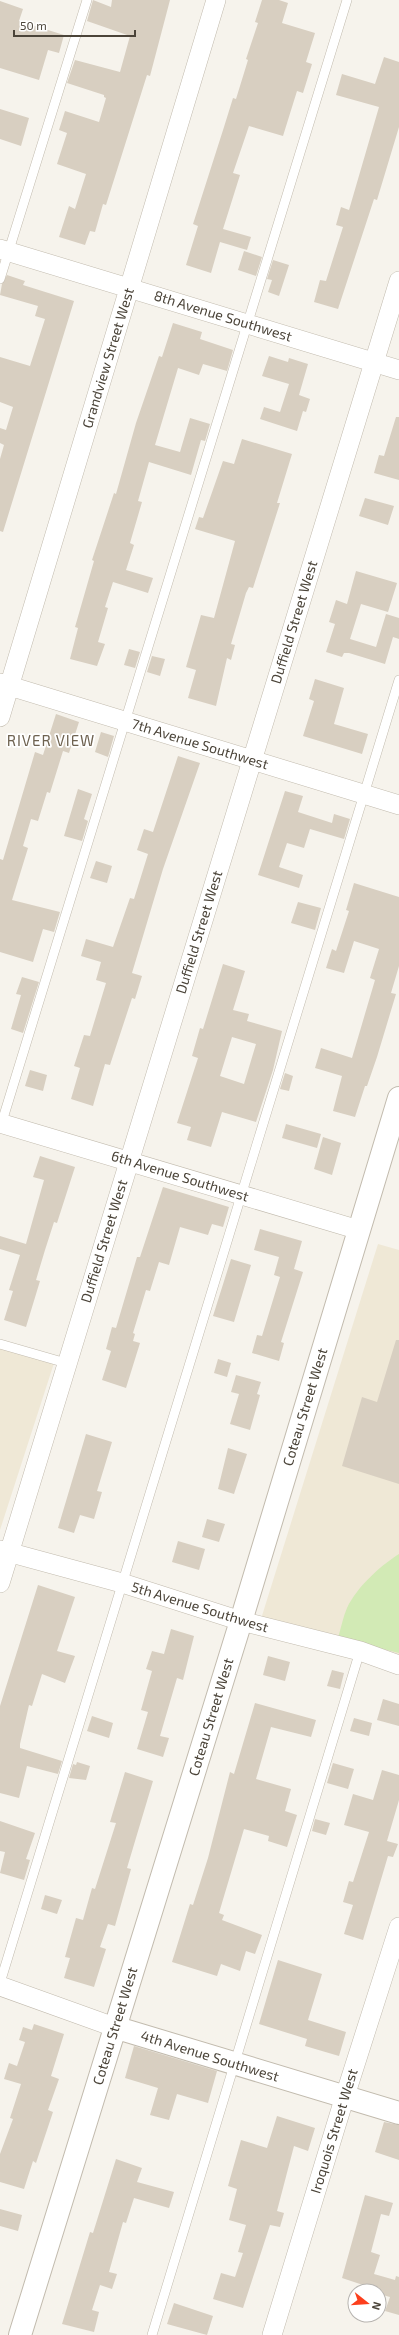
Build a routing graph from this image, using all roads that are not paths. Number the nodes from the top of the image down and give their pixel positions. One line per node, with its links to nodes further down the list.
1 (87, 0): 4 (lane)
2 (216, 0): 7 (street, Grandview Street West)
3 (347, 0): 8 (lane)
4 (4, 250): 5 (lane); 7 (street, 8th Avenue Southwest)
5 (0, 279)
6 (399, 281): 9 (street, Duffield Street West)
7 (130, 287): 8 (street, 8th Avenue Southwest); 12 (street, Grandview Street West)
8 (247, 324): 9 (street, 8th Avenue Southwest); 14 (lane)
9 (374, 363): 10 (street, 8th Avenue Southwest); 15 (street, Duffield Street West)
10 (399, 370)
11 (399, 680): 16 (lane)
12 (5, 684): 13 (street, Grandview Street West); 14 (street, 7th Avenue Southwest)
13 (0, 717)
14 (126, 722): 15 (street, 7th Avenue Southwest); 19 (lane)
15 (252, 760): 16 (street, 7th Avenue Southwest); 20 (street, Duffield Street West)
16 (365, 795): 17 (street, 7th Avenue Southwest); 21 (lane)
17 (399, 805)
18 (399, 1098): 22 (street, Coteau Street West)
19 (0, 1124): 20 (street, 6th Avenue Southwest)
20 (129, 1160): 21 (street, 6th Avenue Southwest); 24 (street, Duffield Street West)
21 (240, 1194): 22 (street, 6th Avenue Southwest); 27 (lane)
22 (358, 1230): 28 (street, Coteau Street West)
23 (0, 1344): 24 (lane)
24 (66, 1363): 25 (street, Duffield Street West)
25 (5, 1551): 26 (street, Duffield Street West); 27 (street, 5th Avenue Southwest)
26 (0, 1583)
27 (122, 1583): 28 (street, 5th Avenue Southwest); 32 (lane)
28 (241, 1621): 29 (street, 5th Avenue Southwest); 34 (street, Coteau Street West)
29 (360, 1651): 30 (street, 5th Avenue Southwest); 35 (lane)
30 (399, 1665)
31 (399, 1927): 36 (street, Iroquois Street West)
32 (0, 1983)
33 (0, 1986): 34 (street, 4th Avenue Southwest)
34 (114, 2027): 35 (street, 4th Avenue Southwest); 38 (street, Coteau Street West)
35 (235, 2063): 36 (street, 4th Avenue Southwest); 39 (lane)
36 (345, 2096): 37 (street, 4th Avenue Southwest); 40 (street, Iroquois Street West)
37 (399, 2113)
38 (20, 2335)
39 (152, 2335)
40 (272, 2335)

